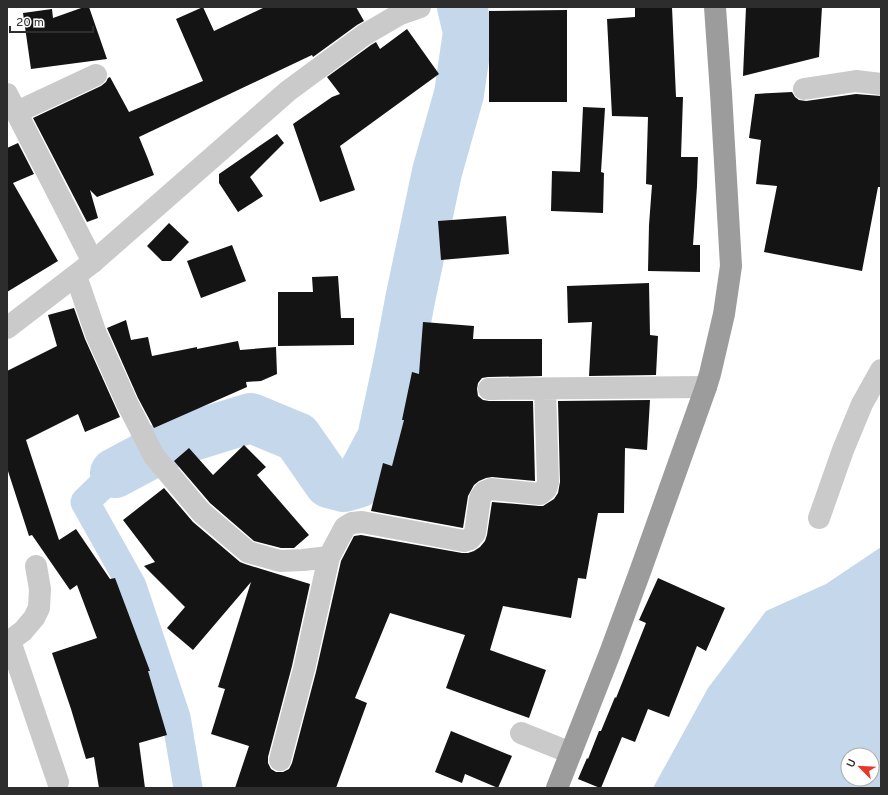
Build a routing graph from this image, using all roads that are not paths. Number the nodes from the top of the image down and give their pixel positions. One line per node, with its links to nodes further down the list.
1 (420, 7): 7 (street)
2 (715, 7): 11 (highway)
3 (96, 75): 6 (street)
4 (881, 84): 5 (street)
5 (804, 89)
6 (12, 103): 7 (street)
7 (93, 262): 8 (street)
8 (76, 276): 9 (street); 15 (street)
9 (7, 328)
10 (881, 370): 14 (street)
11 (706, 387): 13 (street); 19 (highway)
12 (489, 389): 13 (street)
13 (545, 389): 15 (street)
14 (820, 518)
15 (329, 557): 20 (street)
16 (36, 566): 17 (street)
17 (8, 642): 21 (street)
18 (521, 733): 19 (street)
19 (571, 753): 22 (highway)
20 (280, 760)
21 (58, 782)
22 (557, 788)

